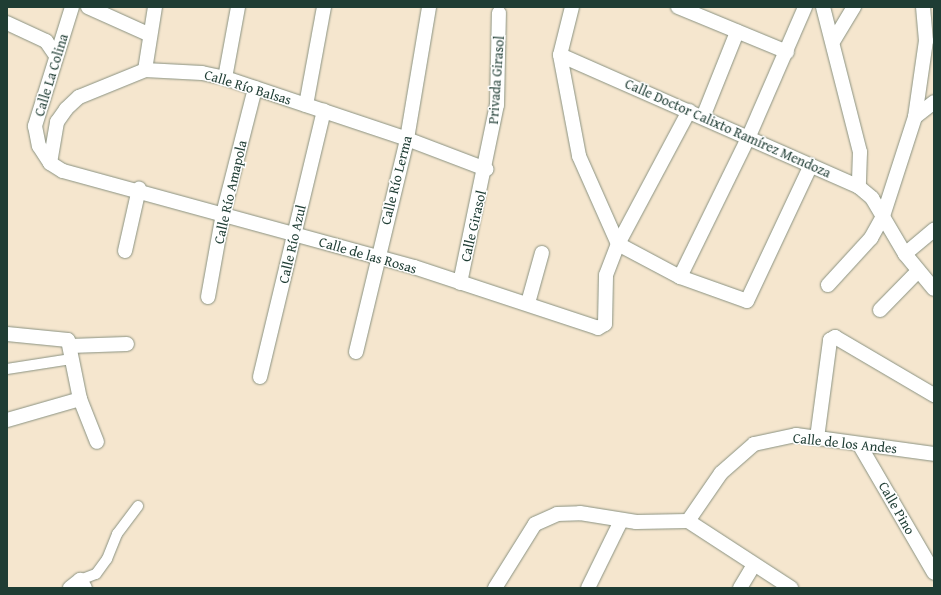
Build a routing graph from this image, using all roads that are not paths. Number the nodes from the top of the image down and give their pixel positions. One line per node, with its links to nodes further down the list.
1 (72, 7): 20 (street, Calle La Colina)
2 (88, 7): 16 (street)
3 (155, 7): 16 (street)
4 (238, 7): 22 (street)
5 (324, 7): 25 (street)
6 (429, 7): 31 (street, Calle Río Lerma)
7 (572, 7): 19 (street)
8 (678, 7): 15 (street)
9 (805, 7): 18 (street)
10 (823, 7): 17 (street)
11 (854, 7): 17 (street)
12 (925, 8): 29 (street)
13 (498, 13): 34 (street, Privada Girasol)
14 (7, 23): 20 (street)
15 (737, 32): 18 (street); 28 (street)
16 (150, 35): 21 (street)
17 (834, 40): 35 (street)
18 (787, 52): 30 (street)
19 (560, 55): 27 (street, Calle Doctor Calixto Ramírez Mendoza); 41 (street)
20 (56, 56): 32 (street, Calle La Colina)
21 (145, 70): 22 (street, Calle Río Balsas); 32 (street, Calle Río Balsas)
22 (225, 78): 23 (street, Calle Río Balsas)
23 (255, 88): 25 (street, Calle Río Balsas); 37 (street, Calle Río Amapola)
24 (934, 102): 29 (street)
25 (306, 105): 26 (street, Calle Río Balsas)
26 (324, 110): 31 (street, Calle Río Balsas); 40 (street, Calle Río Azul)
27 (689, 111): 28 (street, Calle Doctor Calixto Ramírez Mendoza); 41 (street)
28 (703, 117): 30 (street, Calle Doctor Calixto Ramírez Mendoza)
29 (915, 117): 38 (street)
30 (749, 136): 33 (street, Calle Doctor Calixto Ramírez Mendoza); 47 (street)
31 (407, 139): 34 (street, Calle Río Balsas); 45 (street, Calle Río Lerma)
32 (50, 164): 36 (street, Calle de las Rosas)
33 (811, 165): 35 (street, Calle Doctor Calixto Ramírez Mendoza); 47 (street)
34 (486, 169): 48 (street, Calle Girasol)
35 (859, 187): 38 (street, Calle Doctor Calixto Ramírez Mendoza)
36 (139, 189): 37 (street, Calle de las Rosas); 42 (street)
37 (222, 214): 40 (street, Calle de las Rosas); 51 (street, Calle Río Amapola)
38 (883, 216): 44 (street, Calle Doctor Calixto Ramírez Mendoza); 49 (street)
39 (934, 230): 44 (street)
40 (294, 233): 45 (street, Calle de las Rosas); 59 (street, Calle Río Azul)
41 (618, 244): 47 (street); 52 (street, Calle de las Rosas)
42 (125, 251)
43 (542, 253): 52 (street)
44 (905, 254): 46 (street, Calle Doctor Calixto Ramírez Mendoza)
45 (377, 258): 48 (street, Calle de las Rosas); 57 (street, Calle Río Lerma)
46 (918, 271): 50 (street, Calle Doctor Calixto Ramírez Mendoza); 53 (street)
47 (680, 277)
48 (460, 283): 52 (street, Calle de las Rosas)
49 (828, 284)
50 (934, 289)
51 (208, 297)
52 (528, 302)
53 (880, 310)
54 (7, 334): 56 (street)
55 (127, 344): 56 (street)
56 (70, 348): 58 (street); 61 (street)
57 (356, 352)
58 (7, 369)
59 (260, 377)
60 (934, 395): 63 (street)
61 (80, 399): 62 (street); 64 (street)
62 (7, 420)
63 (817, 438): 65 (street, Calle de los Andes); 69 (street, Calle de los Andes)
64 (97, 442)
65 (859, 444): 66 (street, Calle de los Andes); 71 (street, Calle Pino)
66 (934, 454)
67 (138, 506): 72 (street)
68 (621, 521): 69 (street); 73 (street); 74 (street)
69 (688, 521): 70 (street)
70 (754, 565): 75 (street); 76 (street)
71 (934, 573)
72 (78, 585)
73 (495, 588)
74 (588, 588)
75 (740, 588)
76 (791, 588)

